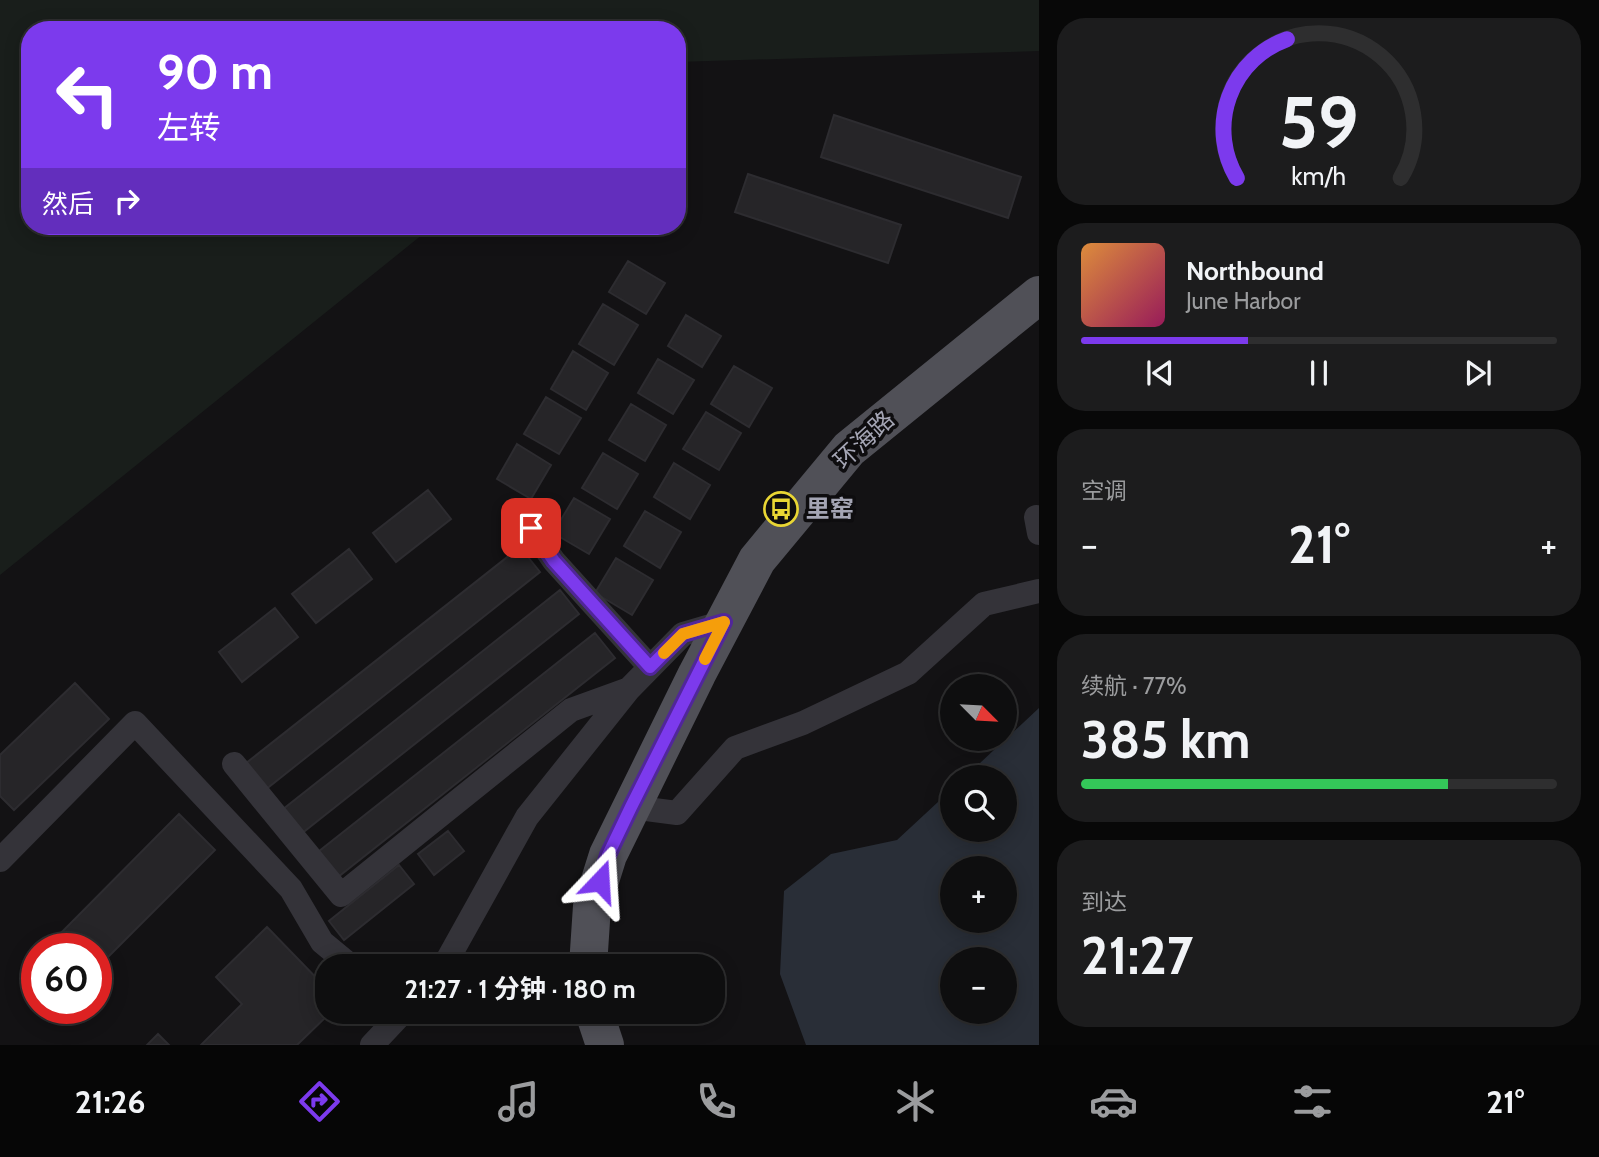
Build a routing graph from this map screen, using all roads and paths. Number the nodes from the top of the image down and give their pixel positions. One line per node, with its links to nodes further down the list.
1 (1039, 295): 4 (main road, 环海路)
2 (531, 528): 5 (street)
3 (1039, 591): 8 (street)
4 (724, 622): 5 (street); 8 (main road, 环海路)
5 (650, 667): 6 (street)
6 (629, 689): 7 (street); 11 (street)
7 (234, 764)
8 (631, 807): 12 (main road, 环海路)
9 (0, 860): 10 (street)
10 (336, 954)
11 (451, 954)
12 (588, 954)
13 (392, 1024): 15 (street)
14 (598, 1024): 16 (main road)
15 (372, 1045)
16 (604, 1045)

